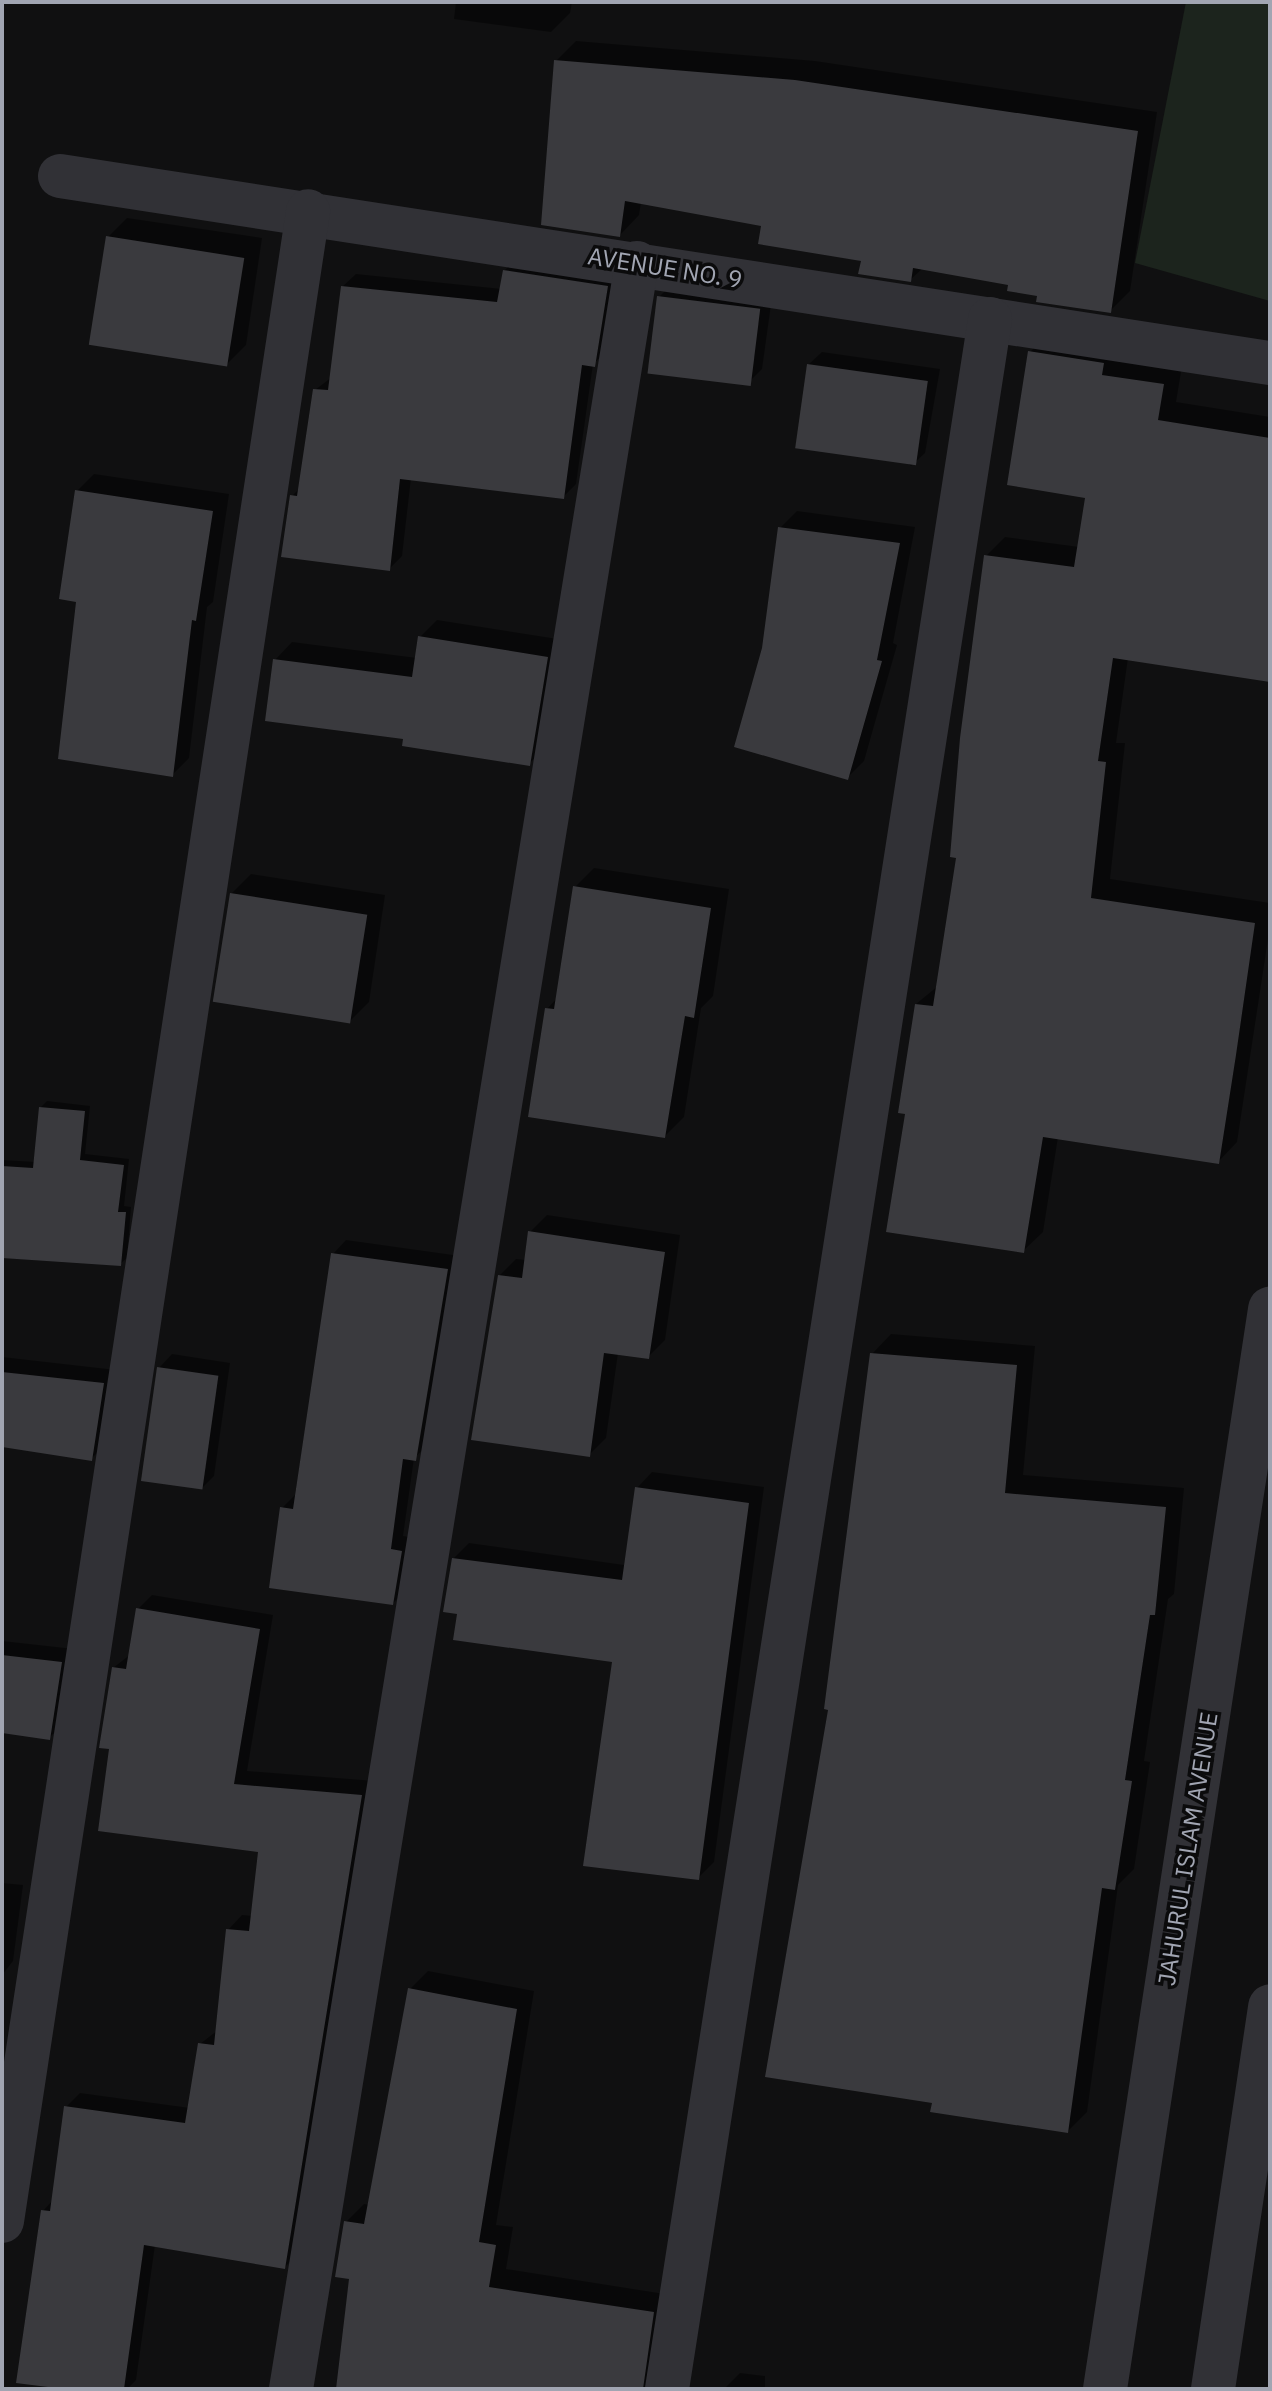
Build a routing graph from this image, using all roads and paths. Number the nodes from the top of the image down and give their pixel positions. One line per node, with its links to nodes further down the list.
1 (60, 176): 2 (street, AVENUE NO. 9)
2 (308, 211): 3 (street, AVENUE NO. 9); 8 (street)
3 (637, 263): 4 (street, AVENUE NO. 9); 9 (street)
4 (990, 319): 5 (street, AVENUE NO. 9); 10 (street)
5 (1270, 363)
6 (1270, 1309): 11 (street, JAHURUL ISLAM AVENUE)
7 (1270, 2006): 12 (street)
8 (2, 2221)
9 (291, 2389)
10 (667, 2389)
11 (1105, 2389)
12 (1213, 2389)

